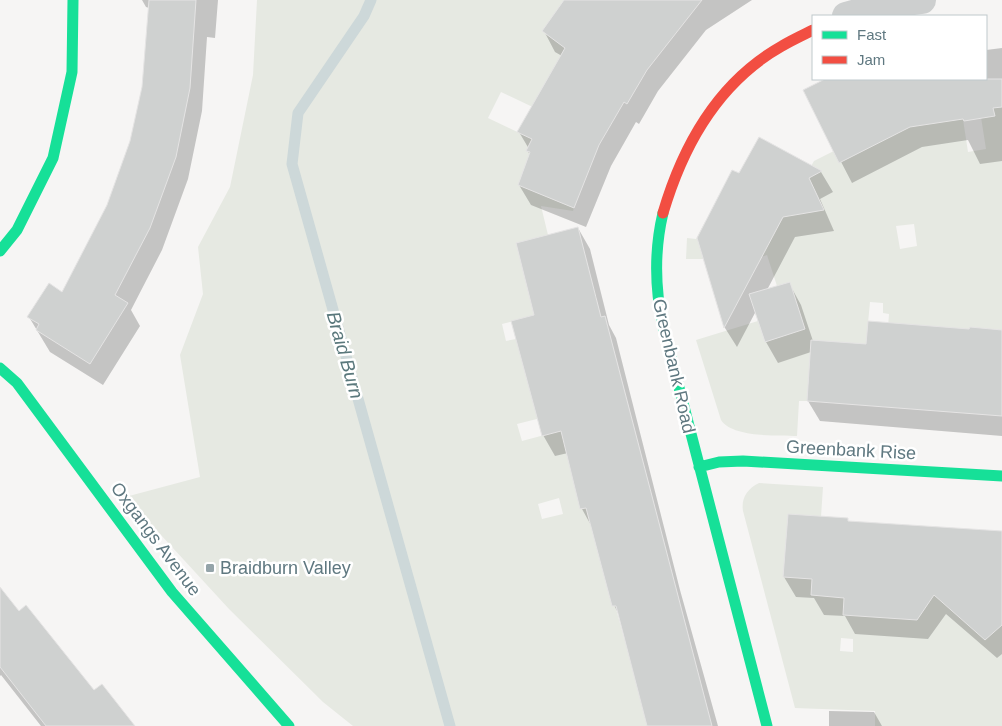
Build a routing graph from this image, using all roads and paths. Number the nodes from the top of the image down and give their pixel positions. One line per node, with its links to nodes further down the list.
1 (73, 0): 5 (street)
2 (922, 0): 3 (street)
3 (850, 15)
4 (812, 30): 7 (street, Greenbank Road)
5 (0, 251)
6 (0, 368): 9 (street, Oxgangs Avenue)
7 (699, 467): 8 (street, Greenbank Rise); 10 (street, Greenbank Road)
8 (1002, 476)
9 (289, 726)
10 (767, 726)

